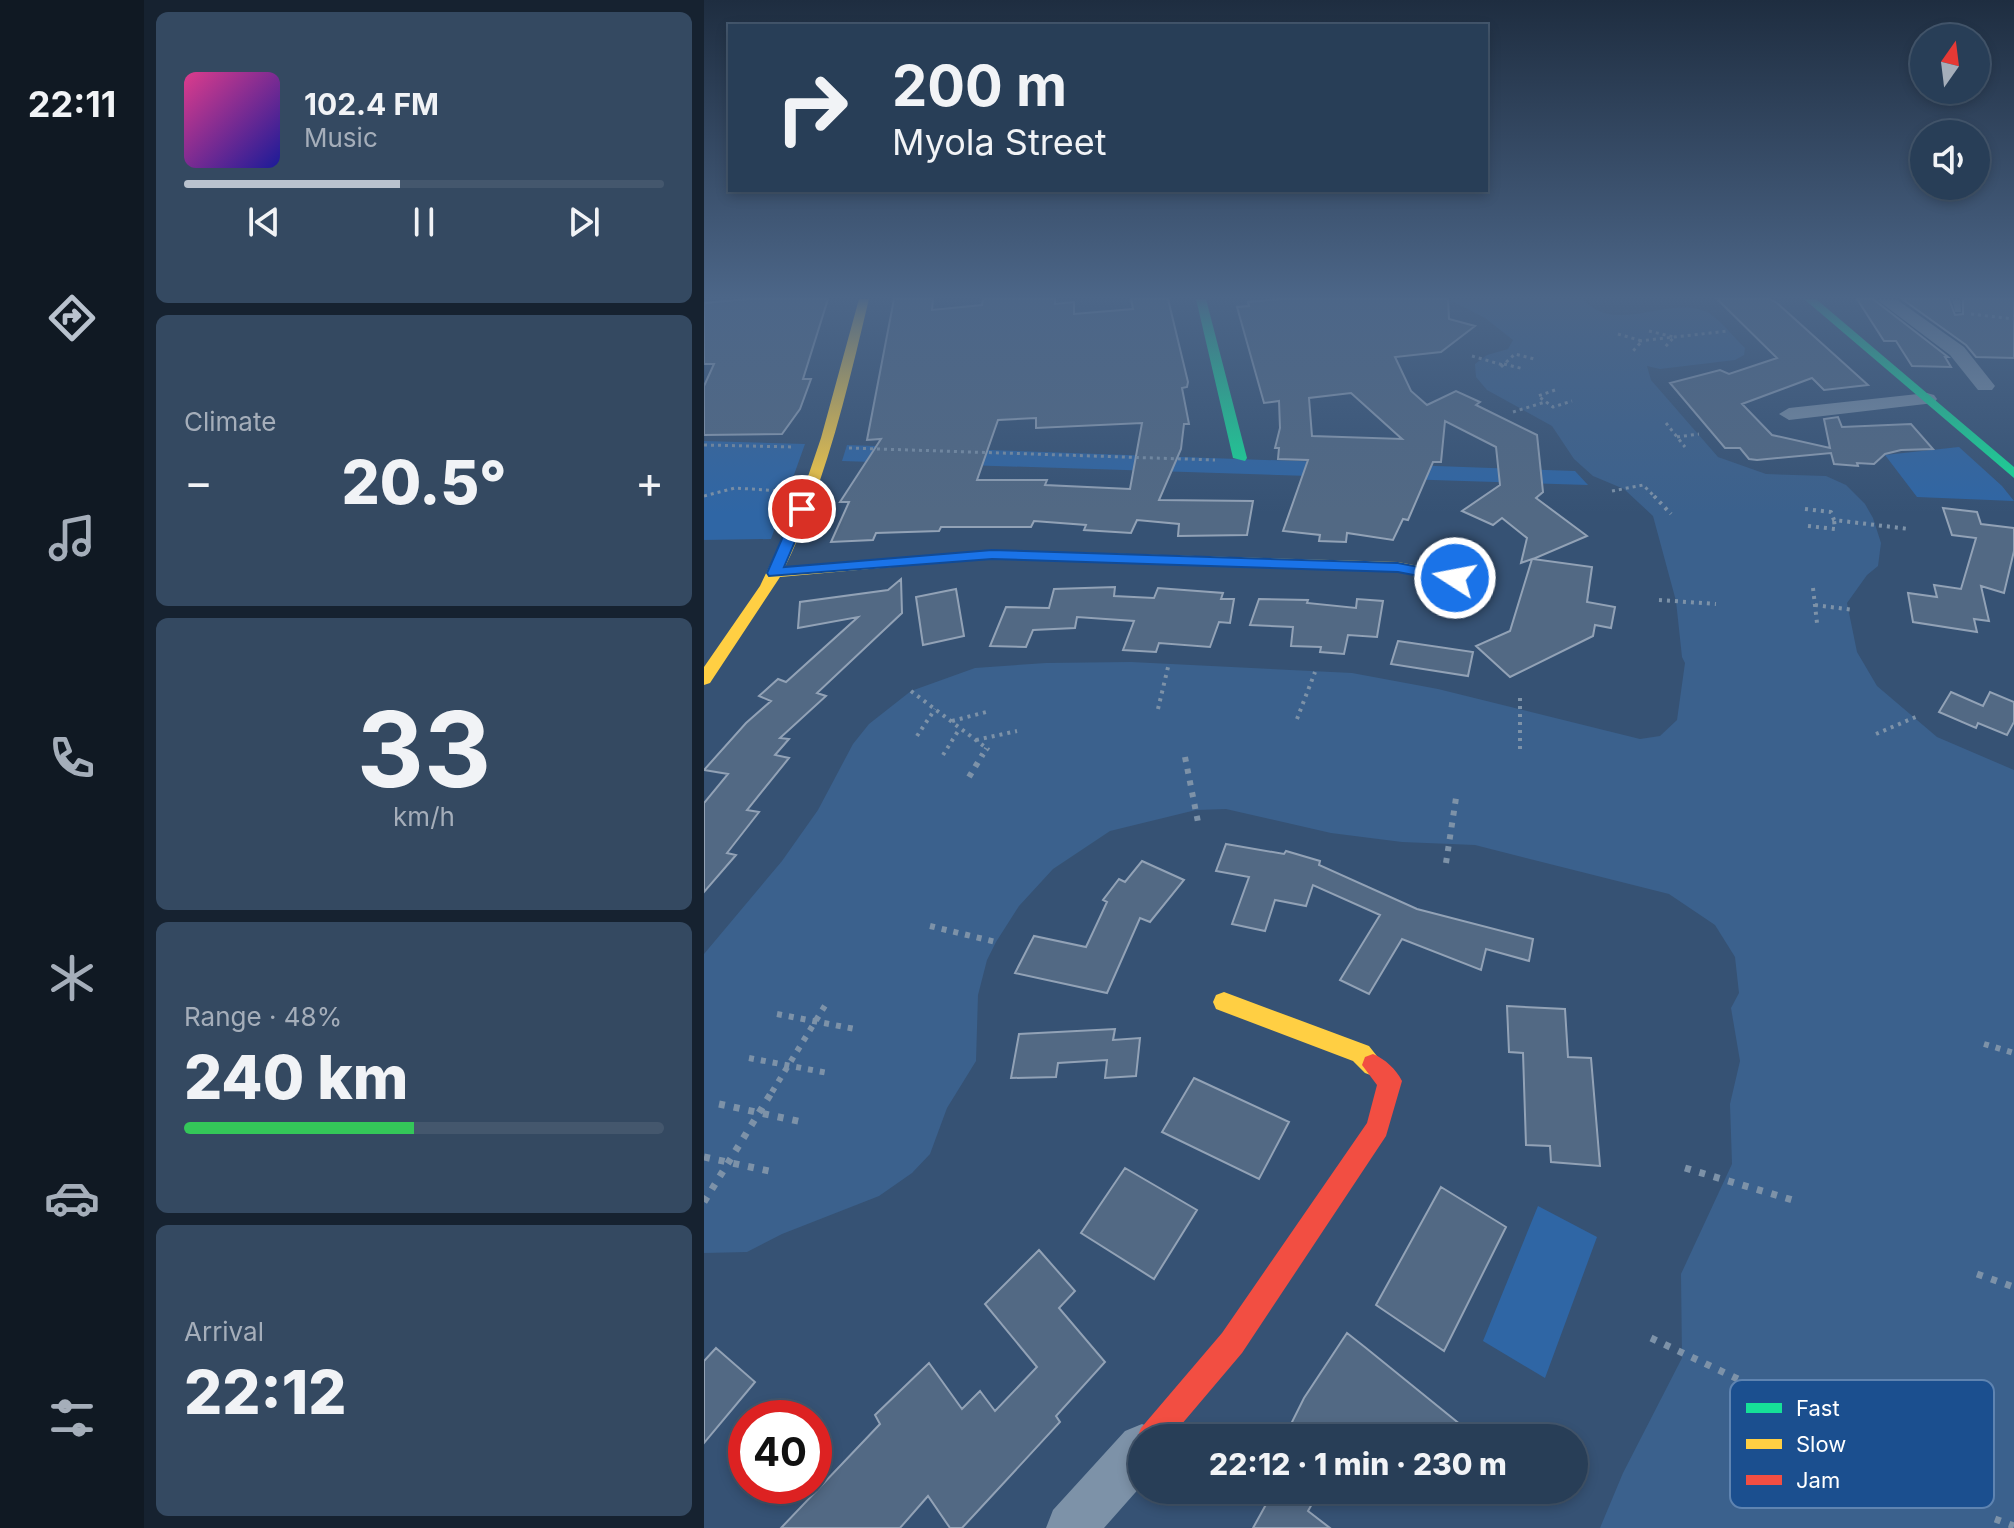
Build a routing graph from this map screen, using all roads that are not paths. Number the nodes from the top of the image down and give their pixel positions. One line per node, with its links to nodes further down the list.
1 (845, 370): 10 (street)
2 (1218, 370): 8 (street)
3 (1893, 370): 6 (street)
4 (1972, 370): 5 (street)
5 (1985, 386)
6 (1927, 399): 7 (street); 9 (street)
7 (1789, 414)
8 (1240, 458)
9 (2014, 474)
10 (774, 573): 11 (street); 12 (street)
11 (1455, 578)
12 (704, 679)
13 (1224, 1002): 14 (street)
14 (1163, 1424)
15 (1128, 1464): 16 (street)
16 (1071, 1528)

